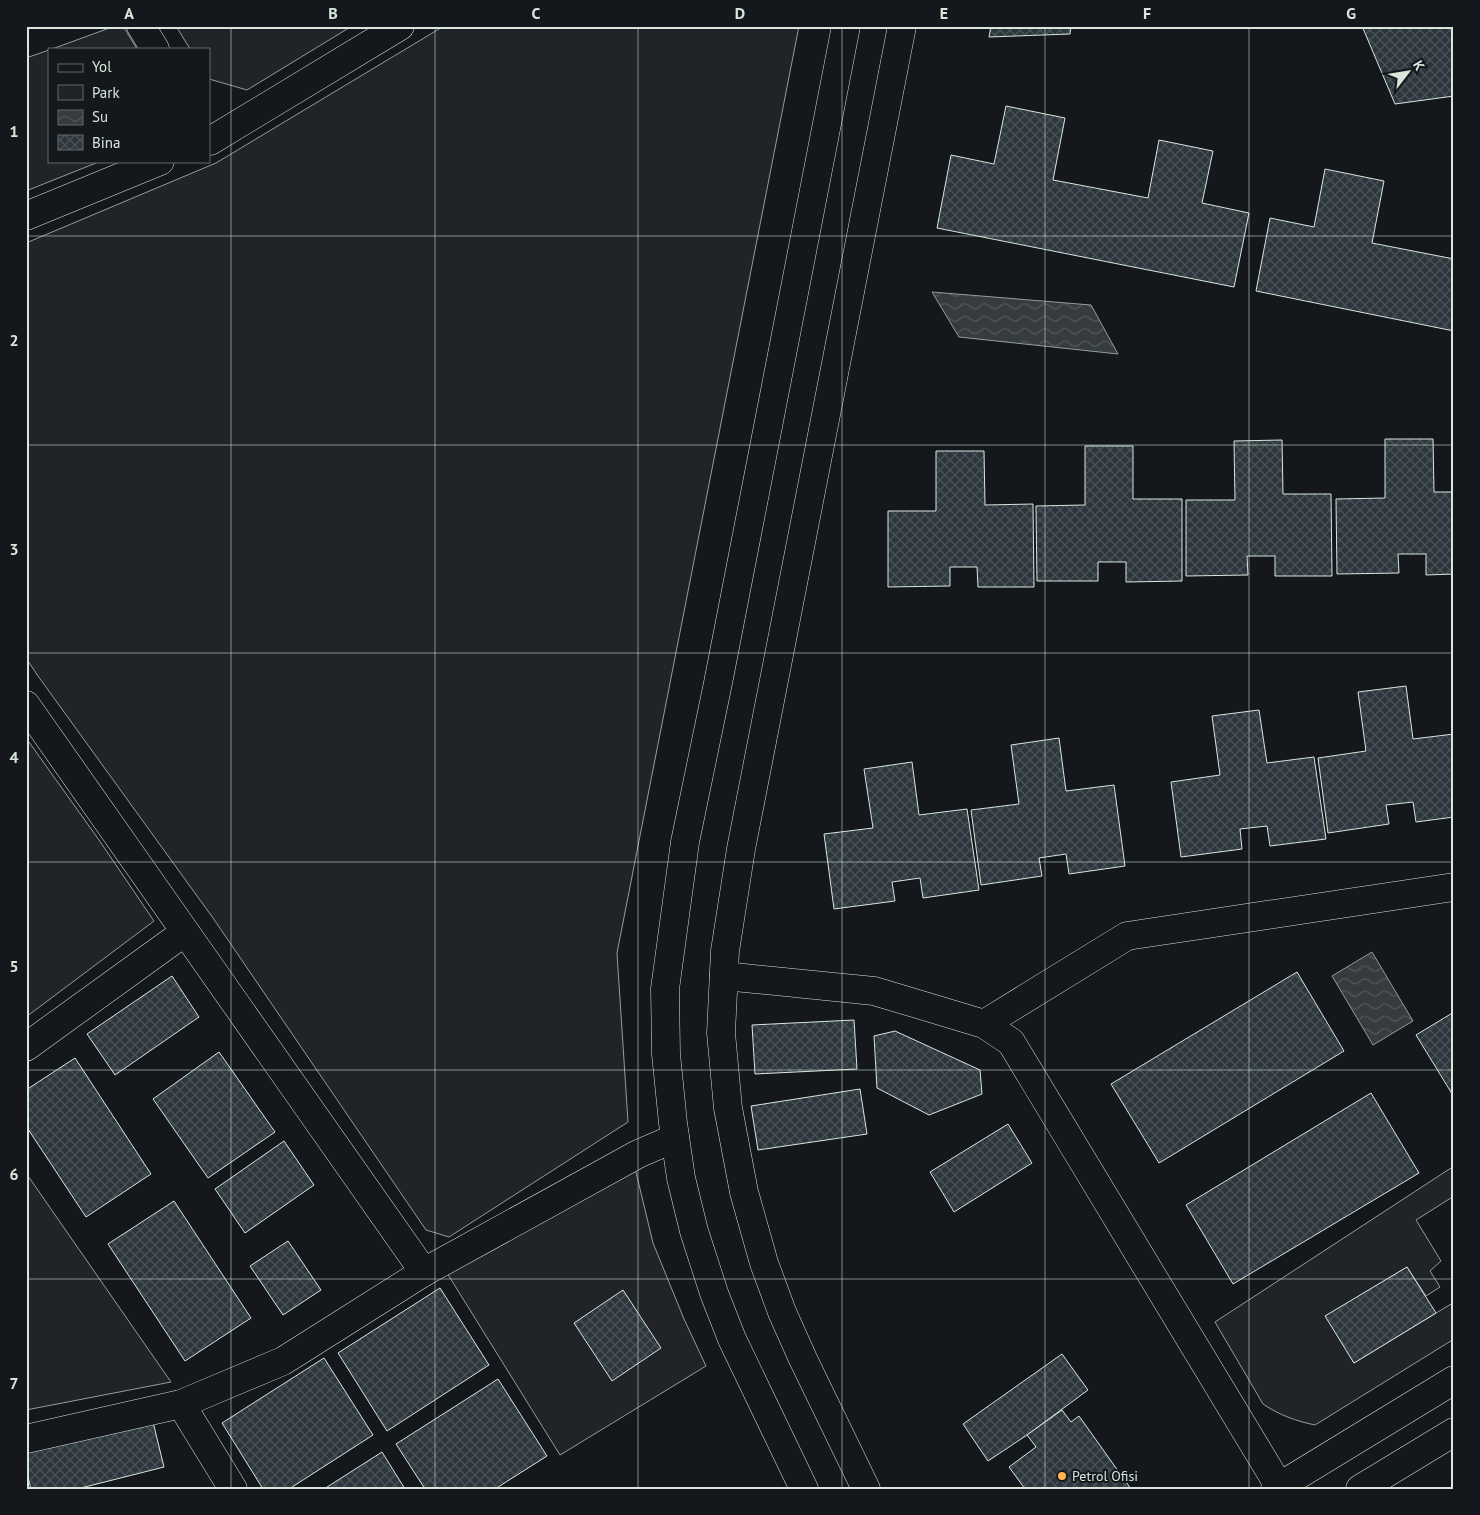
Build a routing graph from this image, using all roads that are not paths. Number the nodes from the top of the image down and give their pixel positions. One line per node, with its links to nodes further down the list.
1 (142, 26): 5 (street)
2 (400, 26): 6 (street)
3 (846, 26): 15 (street)
4 (902, 26): 12 (street)
5 (154, 48)
6 (210, 139)
7 (158, 162): 8 (street)
8 (26, 216)
9 (26, 704): 11 (street)
10 (1454, 887): 13 (street)
11 (185, 932): 14 (street); 16 (street)
12 (724, 976): 13 (street); 24 (street)
13 (984, 1024): 21 (street)
14 (26, 1047)
15 (675, 1138): 16 (street); 23 (street)
16 (424, 1272): 18 (street)
17 (1454, 1380): 21 (street)
18 (181, 1404): 20 (street); 22 (street)
19 (1454, 1432): 25 (street)
20 (26, 1439)
21 (1277, 1488)
22 (233, 1489)
23 (804, 1489)
24 (866, 1489)
25 (1360, 1489)

